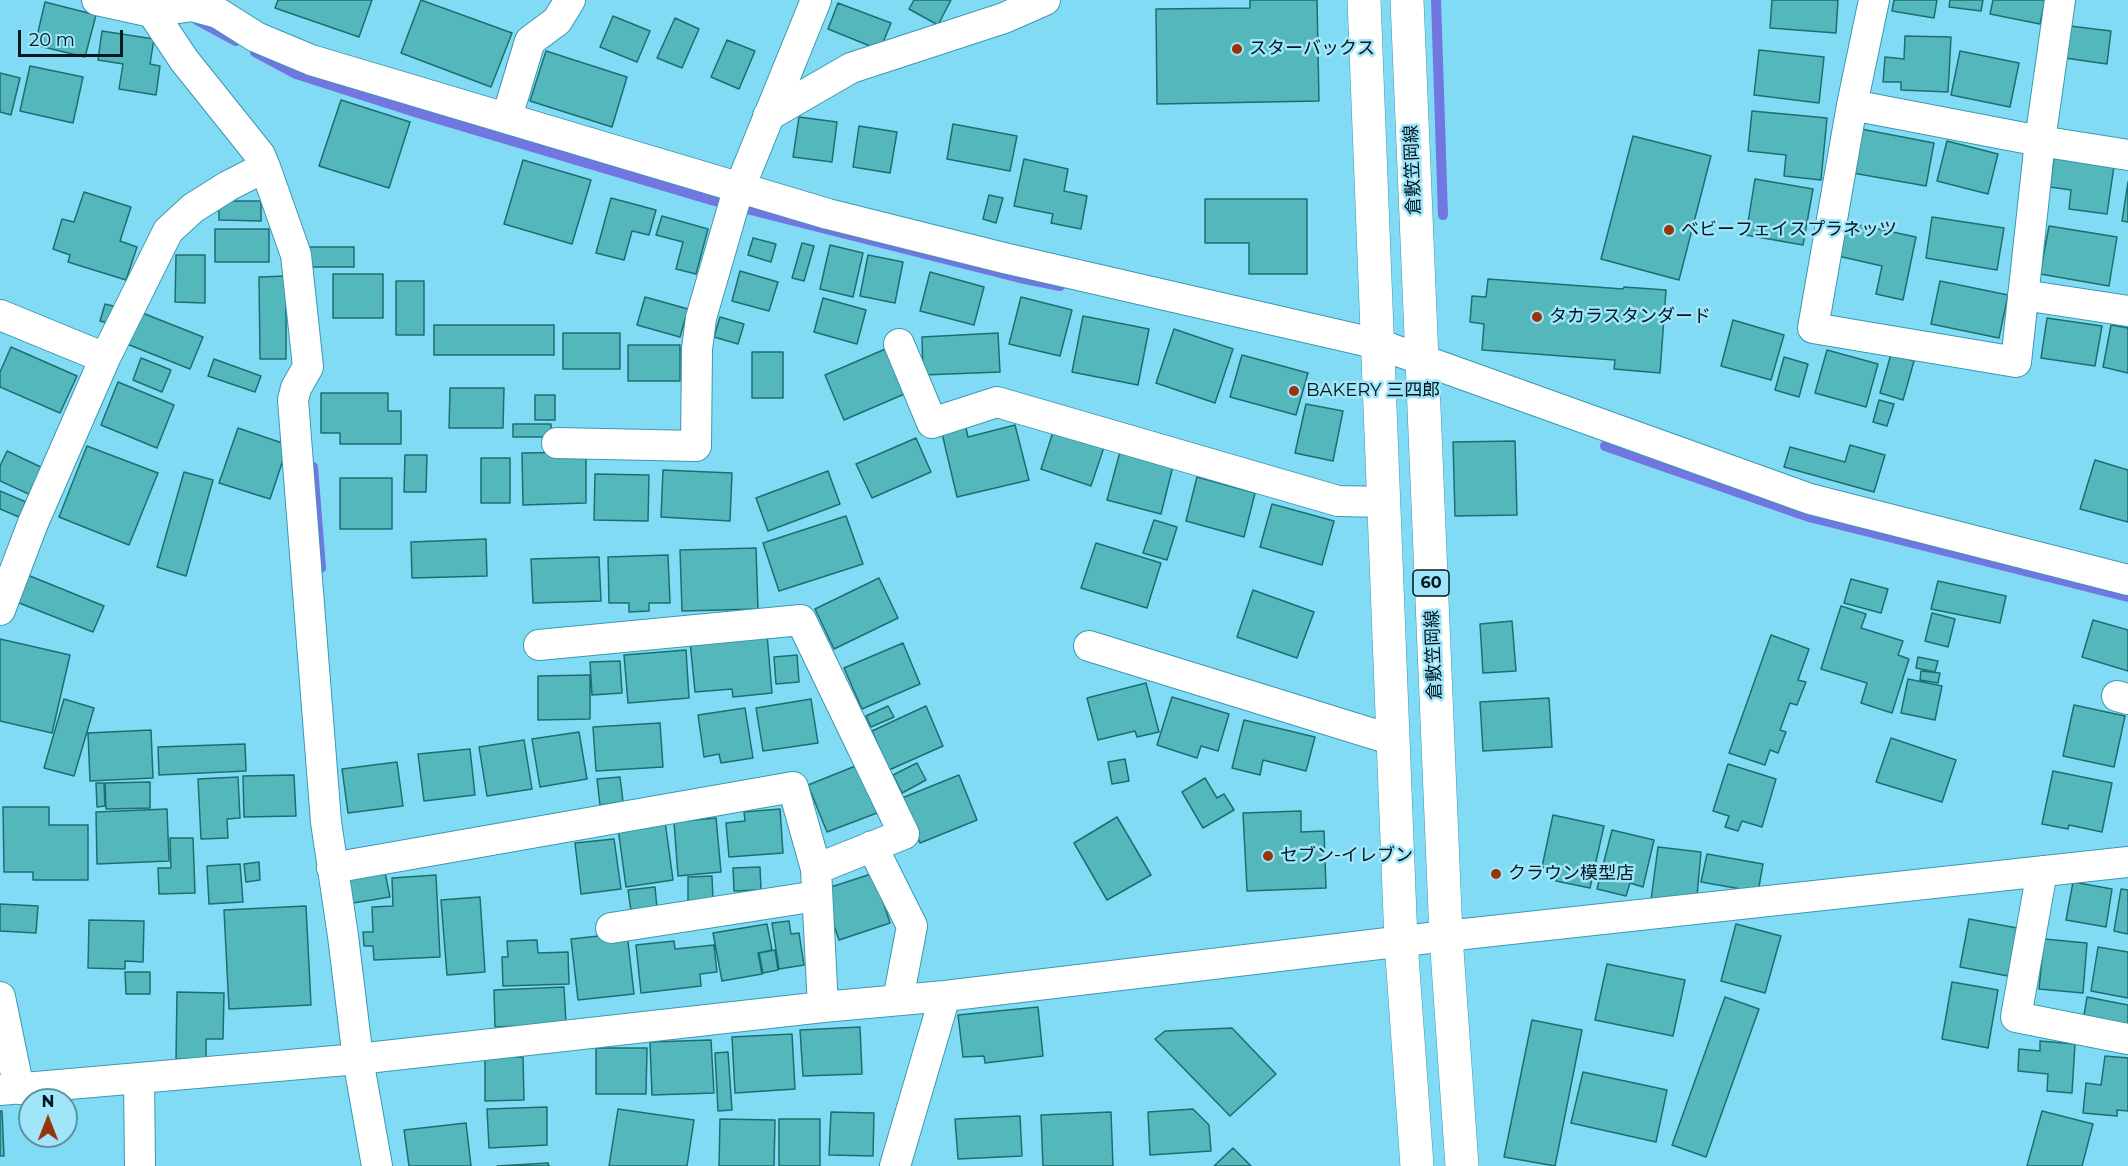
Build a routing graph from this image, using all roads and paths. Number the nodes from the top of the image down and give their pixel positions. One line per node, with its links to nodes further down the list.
1 (97, 0): 9 (street)
2 (570, 0): 11 (street)
3 (816, 0): 12 (street)
4 (1045, 0): 12 (street)
5 (1364, 0): 21 (main road, 60)
6 (1407, 0): 23 (main road, 倉敷笠岡線 / 60)
7 (1874, 0): 10 (street)
8 (2060, 0): 13 (street)
9 (170, 10): 11 (street); 15 (street)
10 (1852, 105): 13 (street); 17 (street)
11 (507, 117): 16 (street)
12 (768, 117): 16 (street)
13 (2040, 141): 14 (street); 17 (street)
14 (2128, 155)
15 (257, 171): 22 (street); 33 (street)
16 (735, 201): 21 (street); 24 (street)
17 (2023, 295): 18 (street)
18 (2128, 311)
19 (0, 315): 22 (street)
20 (899, 344): 25 (street)
21 (1378, 344): 23 (street); 25 (main road, 60)
22 (105, 358): 27 (street)
23 (1421, 359): 26 (street); 37 (main road, 倉敷笠岡線 / 60)
24 (557, 443)
25 (1384, 502): 30 (main road, 60)
26 (2128, 580)
27 (0, 610)
28 (539, 645): 31 (street)
29 (1089, 646): 30 (street)
30 (1393, 741): 38 (main road, 60)
31 (872, 846): 35 (street); 41 (street)
32 (2128, 862): 34 (street)
33 (340, 866): 35 (street); 44 (street)
34 (2042, 871): 37 (street); 43 (street)
35 (816, 883): 36 (street); 42 (street)
36 (611, 928)
37 (1446, 936): 38 (street); 51 (main road, 倉敷笠岡線 / 60)
38 (1401, 942): 39 (street); 50 (main road, 60)
39 (945, 996): 41 (street); 49 (street)
40 (0, 997): 46 (street)
41 (897, 1000): 42 (street)
42 (823, 1007): 44 (street)
43 (2128, 1039)
44 (358, 1059): 45 (street); 48 (street)
45 (139, 1078): 46 (street); 47 (street)
46 (9, 1090)
47 (140, 1166)
48 (377, 1166)
49 (895, 1166)
50 (1417, 1166)
51 (1462, 1166)

